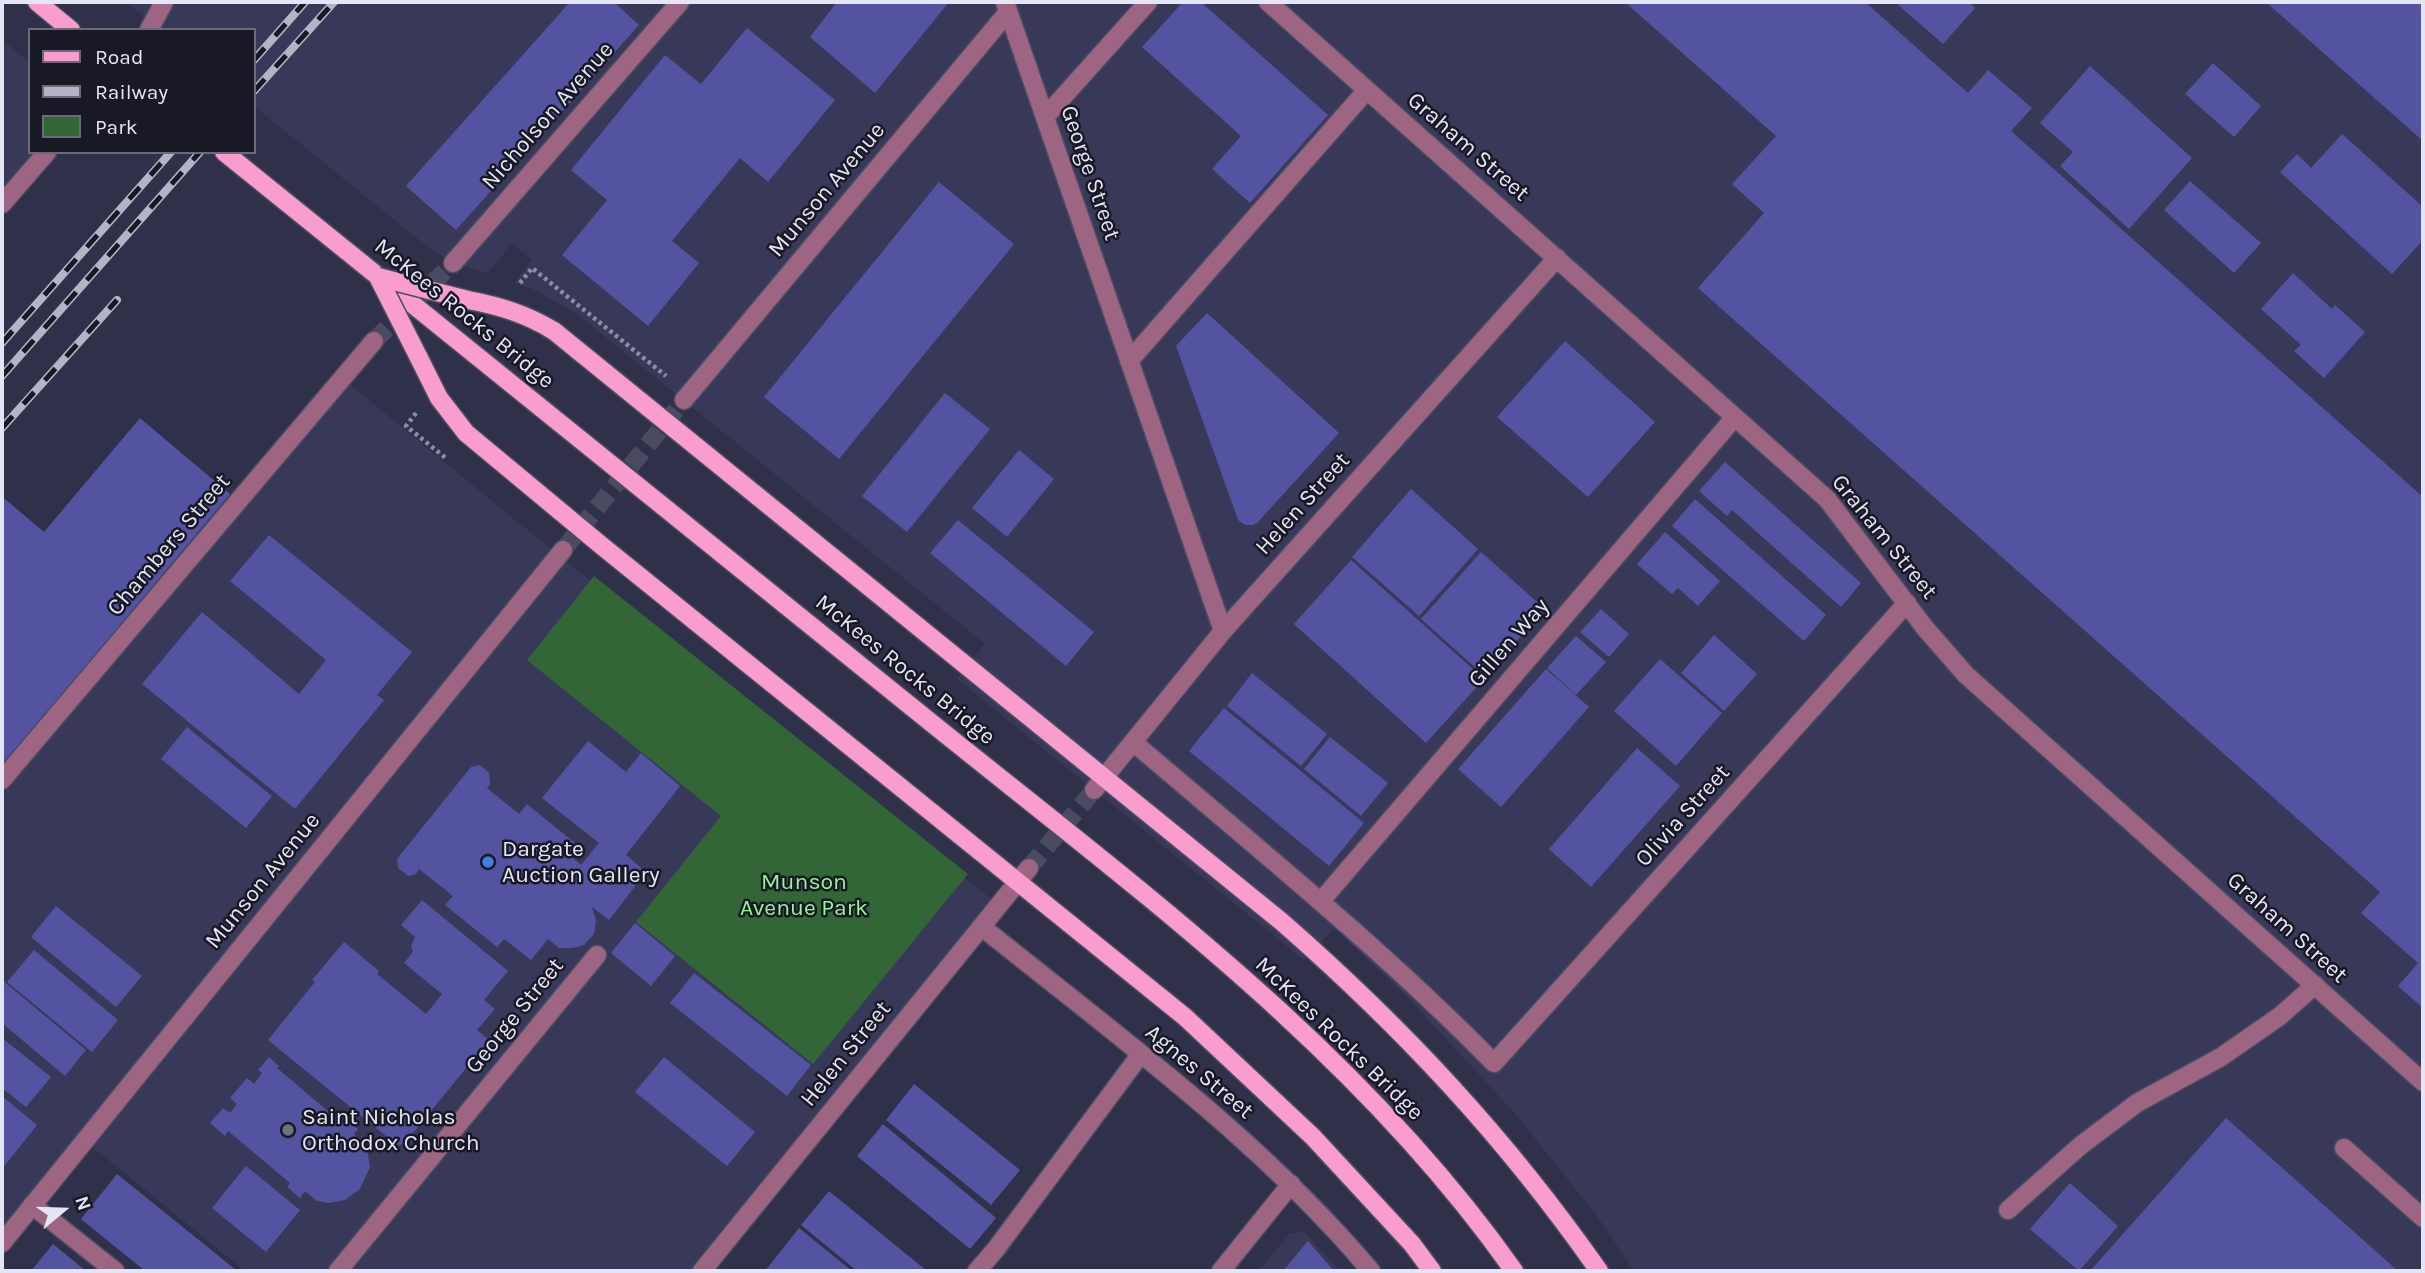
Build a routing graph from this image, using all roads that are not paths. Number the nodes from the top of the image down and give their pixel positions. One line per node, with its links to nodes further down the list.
1 (37, 2): 8 (main road)
2 (164, 2): 7 (street)
3 (680, 2): 15 (street, Nicholson Avenue)
4 (1147, 2): 10 (street)
5 (1268, 2): 9 (street, Graham Street)
6 (1007, 7): 10 (street, George Street); 19 (street, Munson Avenue)
7 (151, 27)
8 (69, 28)
9 (1367, 90): 14 (street, Graham Street); 18 (street)
10 (1045, 117): 18 (street, George Street)
11 (45, 154): 13 (street)
12 (225, 154): 16 (main road, McKees Rocks Bridge)
13 (2, 204)
14 (1557, 258): 20 (street, Graham Street); 23 (street, Helen Street)
15 (453, 263)
16 (378, 277): 26 (main road, bridge); 27 (main road, bridge); 47 (main road, McKees Rocks Bridge, bridge)
17 (374, 341): 25 (street, Chambers Street)
18 (1129, 361): 23 (street, George Street)
19 (686, 397)
20 (1735, 417): 22 (street, Graham Street); 28 (street, Gillen Way)
21 (564, 550): 36 (street, Munson Avenue)
22 (1907, 603): 28 (street, Olivia Street); 31 (street, Graham Street)
23 (1223, 631): 24 (street, Helen Street)
24 (1133, 742): 26 (street, Helen Street); 28 (street)
25 (2, 780)
26 (1099, 784): 48 (main road)
27 (1024, 875): 29 (street, Helen Street); 46 (main road)
28 (1321, 901)
29 (982, 927): 32 (street, Agnes Street); 42 (street, Helen Street)
30 (597, 955): 41 (street, George Street)
31 (2315, 985): 33 (street, Graham Street); 37 (street)
32 (1140, 1055): 35 (street, Agnes Street); 43 (street)
33 (2423, 1082)
34 (2344, 1149): 38 (street)
35 (1291, 1184): 44 (street); 45 (street, Agnes Street)
36 (33, 1205): 39 (street, Munson Avenue); 40 (street)
37 (2008, 1210)
38 (2423, 1218)
39 (2, 1243)
40 (115, 1271)
41 (338, 1271)
42 (702, 1271)
43 (977, 1271)
44 (1221, 1271)
45 (1371, 1271)
46 (1432, 1271)
47 (1514, 1271)
48 (1599, 1271)

